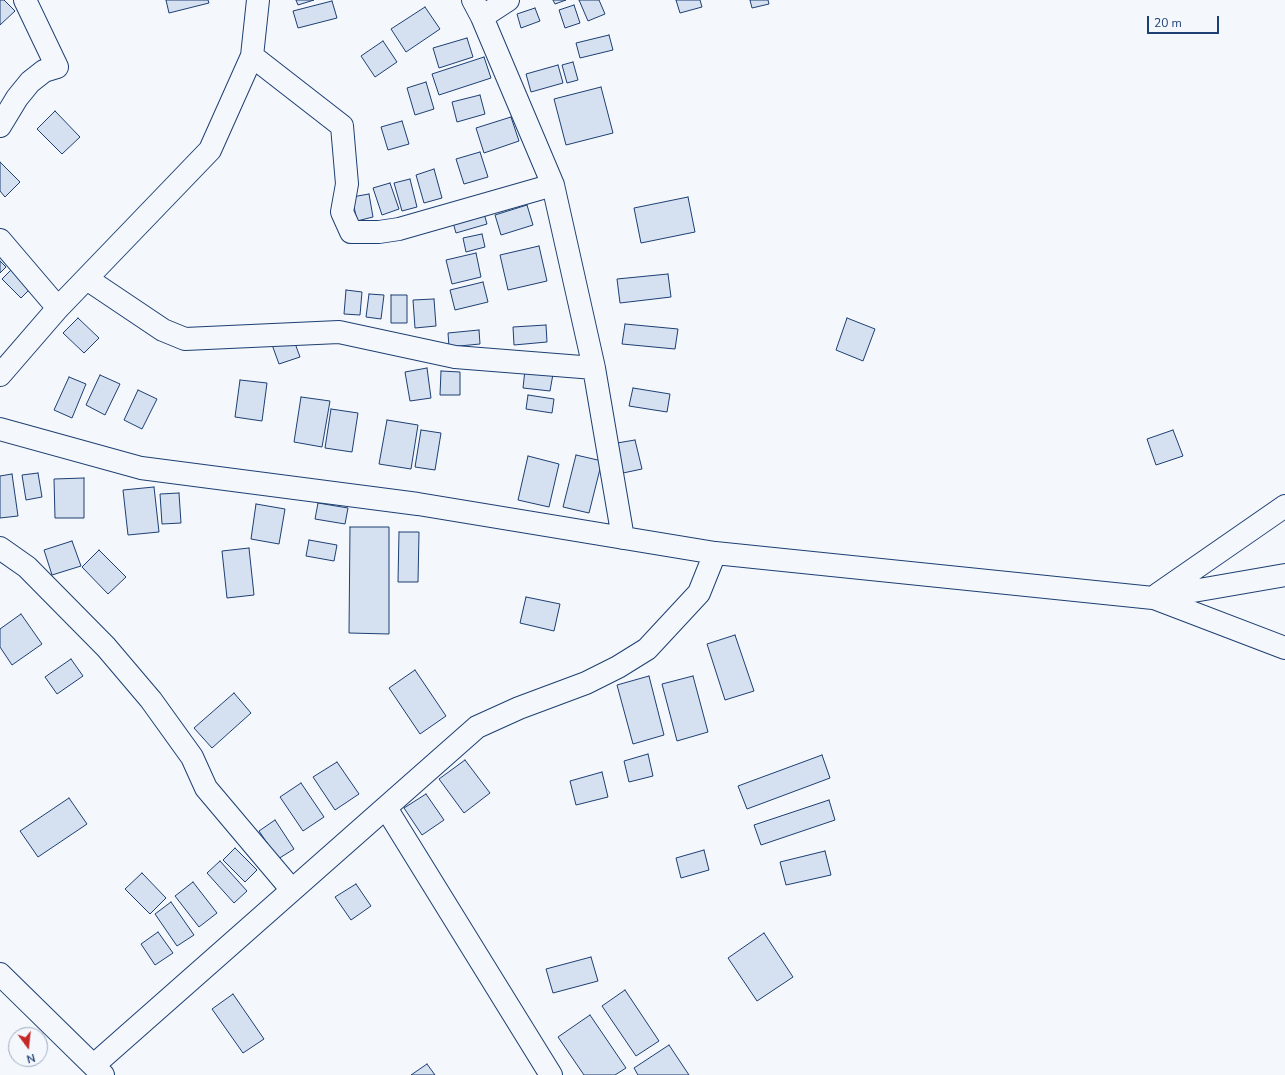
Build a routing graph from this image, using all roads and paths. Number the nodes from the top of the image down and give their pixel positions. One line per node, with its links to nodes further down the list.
1 (25, 0): 6 (street)
2 (258, 0): 5 (street)
3 (508, 0): 4 (street)
4 (478, 9): 7 (street)
5 (252, 56): 7 (street); 9 (street)
6 (0, 126)
7 (553, 185): 11 (street)
8 (0, 240): 10 (street)
9 (87, 278): 10 (street); 11 (street)
10 (58, 308): 12 (street)
11 (594, 368): 15 (street)
12 (0, 376)
13 (0, 429): 15 (street)
14 (1285, 506): 19 (street)
15 (624, 538): 17 (street)
16 (0, 548): 22 (street)
17 (715, 553): 19 (street); 21 (street)
18 (1285, 575): 19 (street)
19 (1153, 598): 20 (street)
20 (1285, 648)
21 (386, 808): 22 (street); 25 (street)
22 (292, 890): 24 (street)
23 (0, 974): 24 (street)
24 (99, 1070)
25 (551, 1075)

